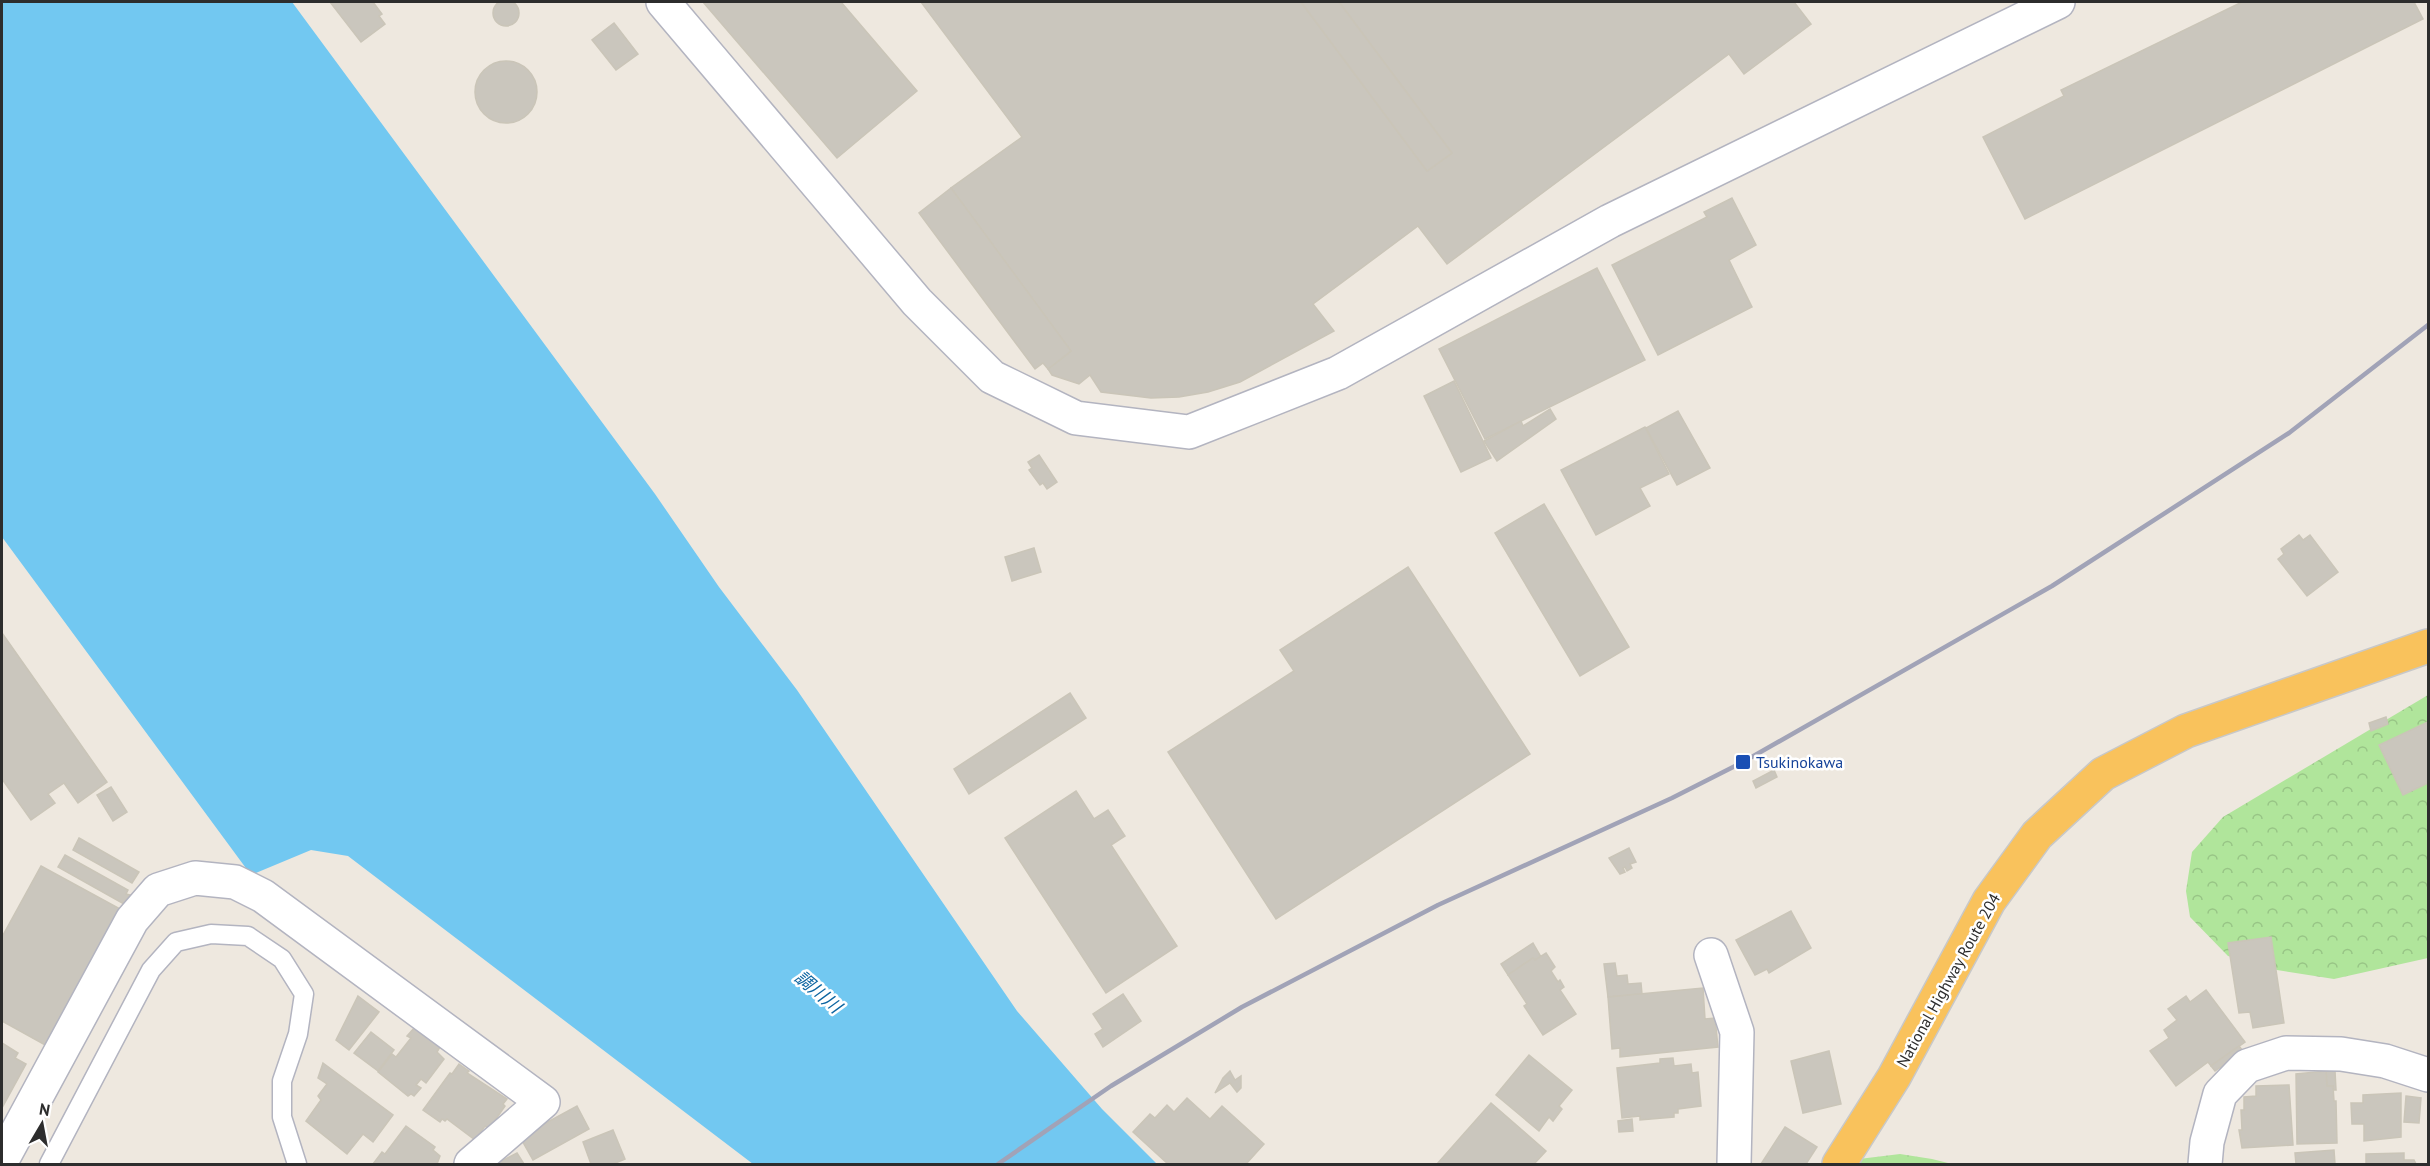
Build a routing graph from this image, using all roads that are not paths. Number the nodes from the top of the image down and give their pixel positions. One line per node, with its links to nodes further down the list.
1 (663, 2): 2 (street)
2 (2058, 2)
3 (2428, 646): 11 (highway, National Highway Route 204)
4 (1711, 955): 10 (street)
5 (2428, 1075): 12 (street)
6 (2, 1160): 9 (street)
7 (49, 1164): 8 (lane)
8 (297, 1164)
9 (471, 1164)
10 (1734, 1164)
11 (1839, 1164)
12 (2205, 1164)

